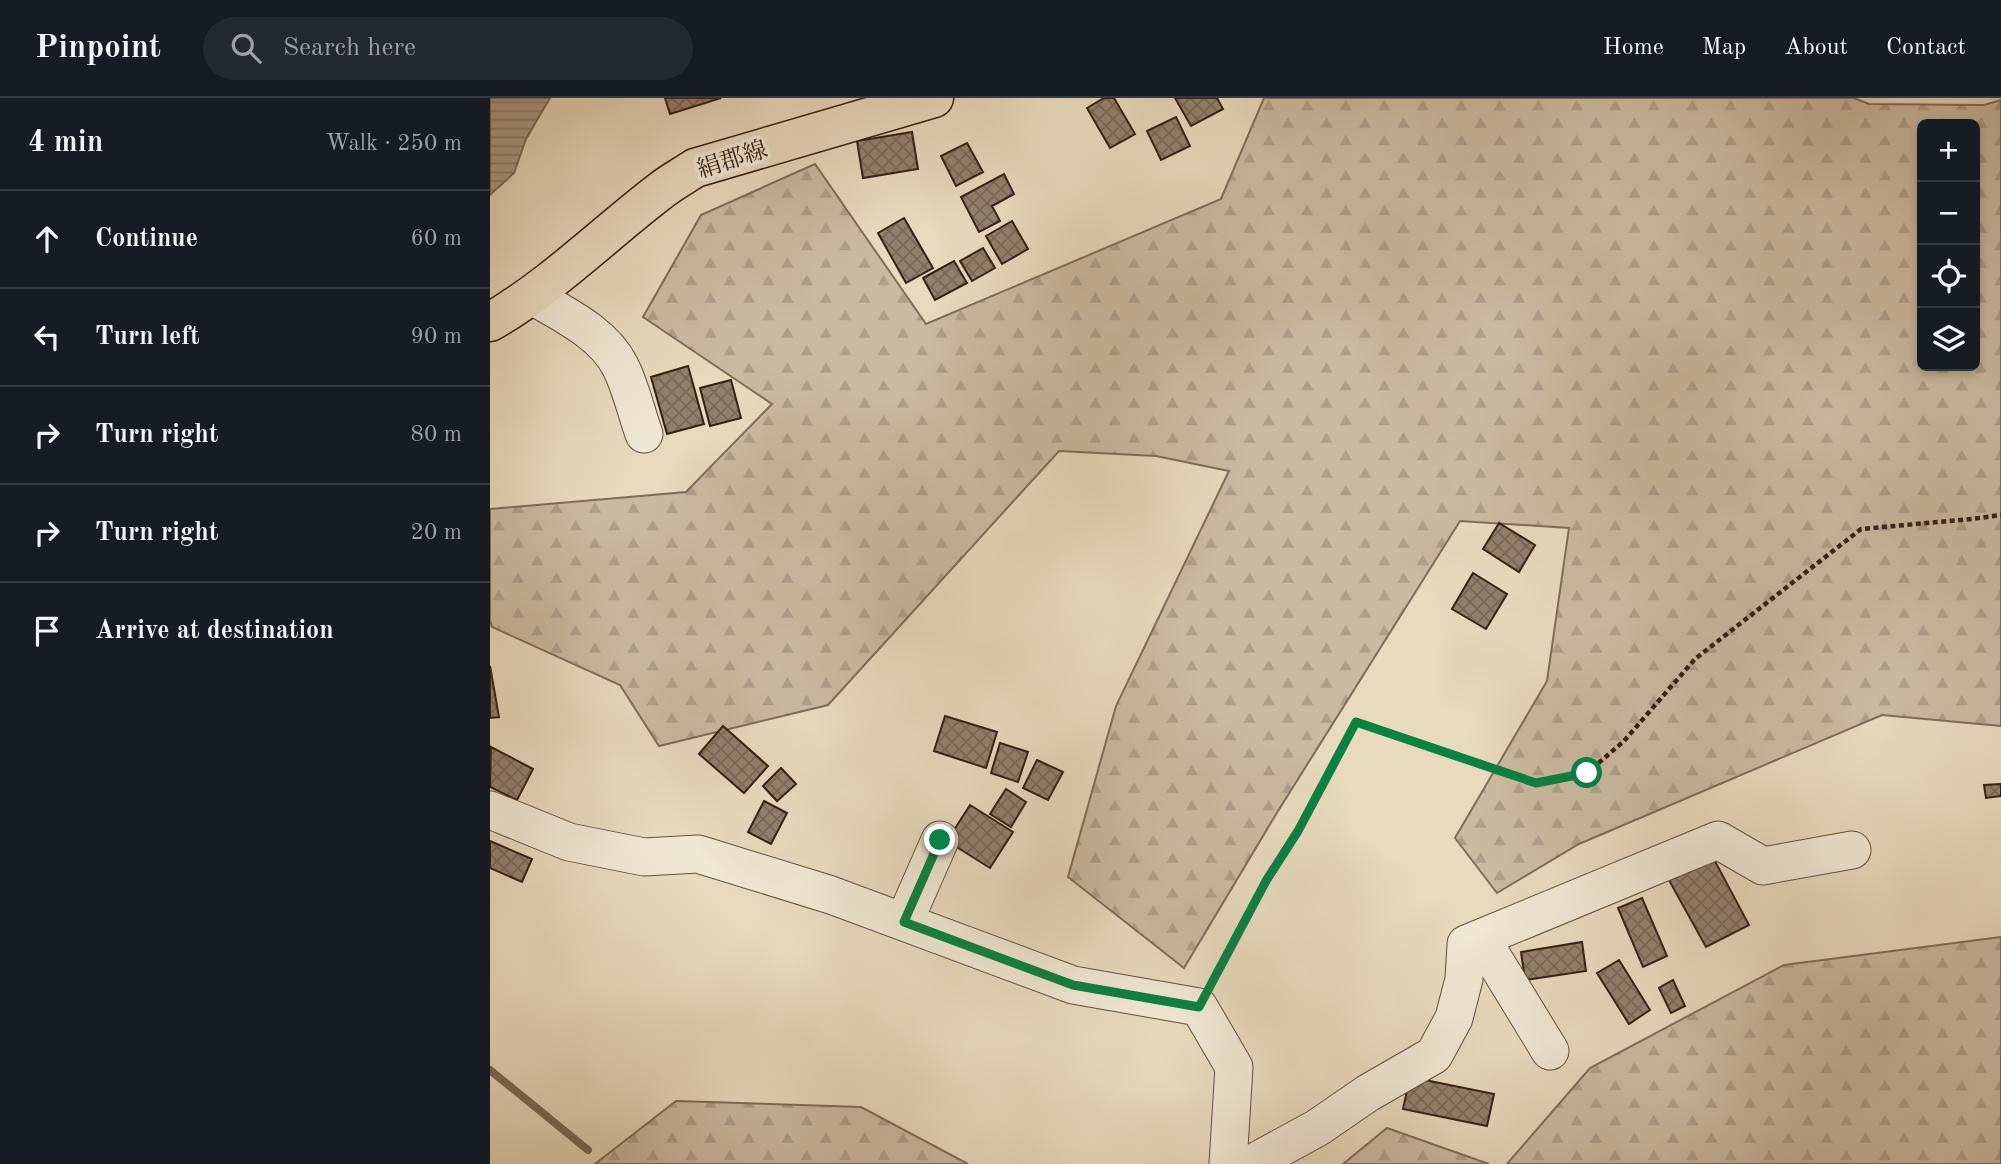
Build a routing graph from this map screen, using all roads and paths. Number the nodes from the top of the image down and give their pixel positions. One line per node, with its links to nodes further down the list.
1 (934, 98): 2 (main road, 絹郡線)
2 (519, 303): 3 (street)
3 (644, 434)
4 (2001, 515): 10 (path)
5 (490, 810): 8 (street)
6 (940, 840): 8 (street)
7 (1852, 850): 9 (street)
8 (904, 922): 10 (street)
9 (1481, 938): 11 (street); 13 (street)
10 (1199, 1007): 12 (street)
11 (1550, 1051)
12 (1228, 1164)
13 (1251, 1164)

